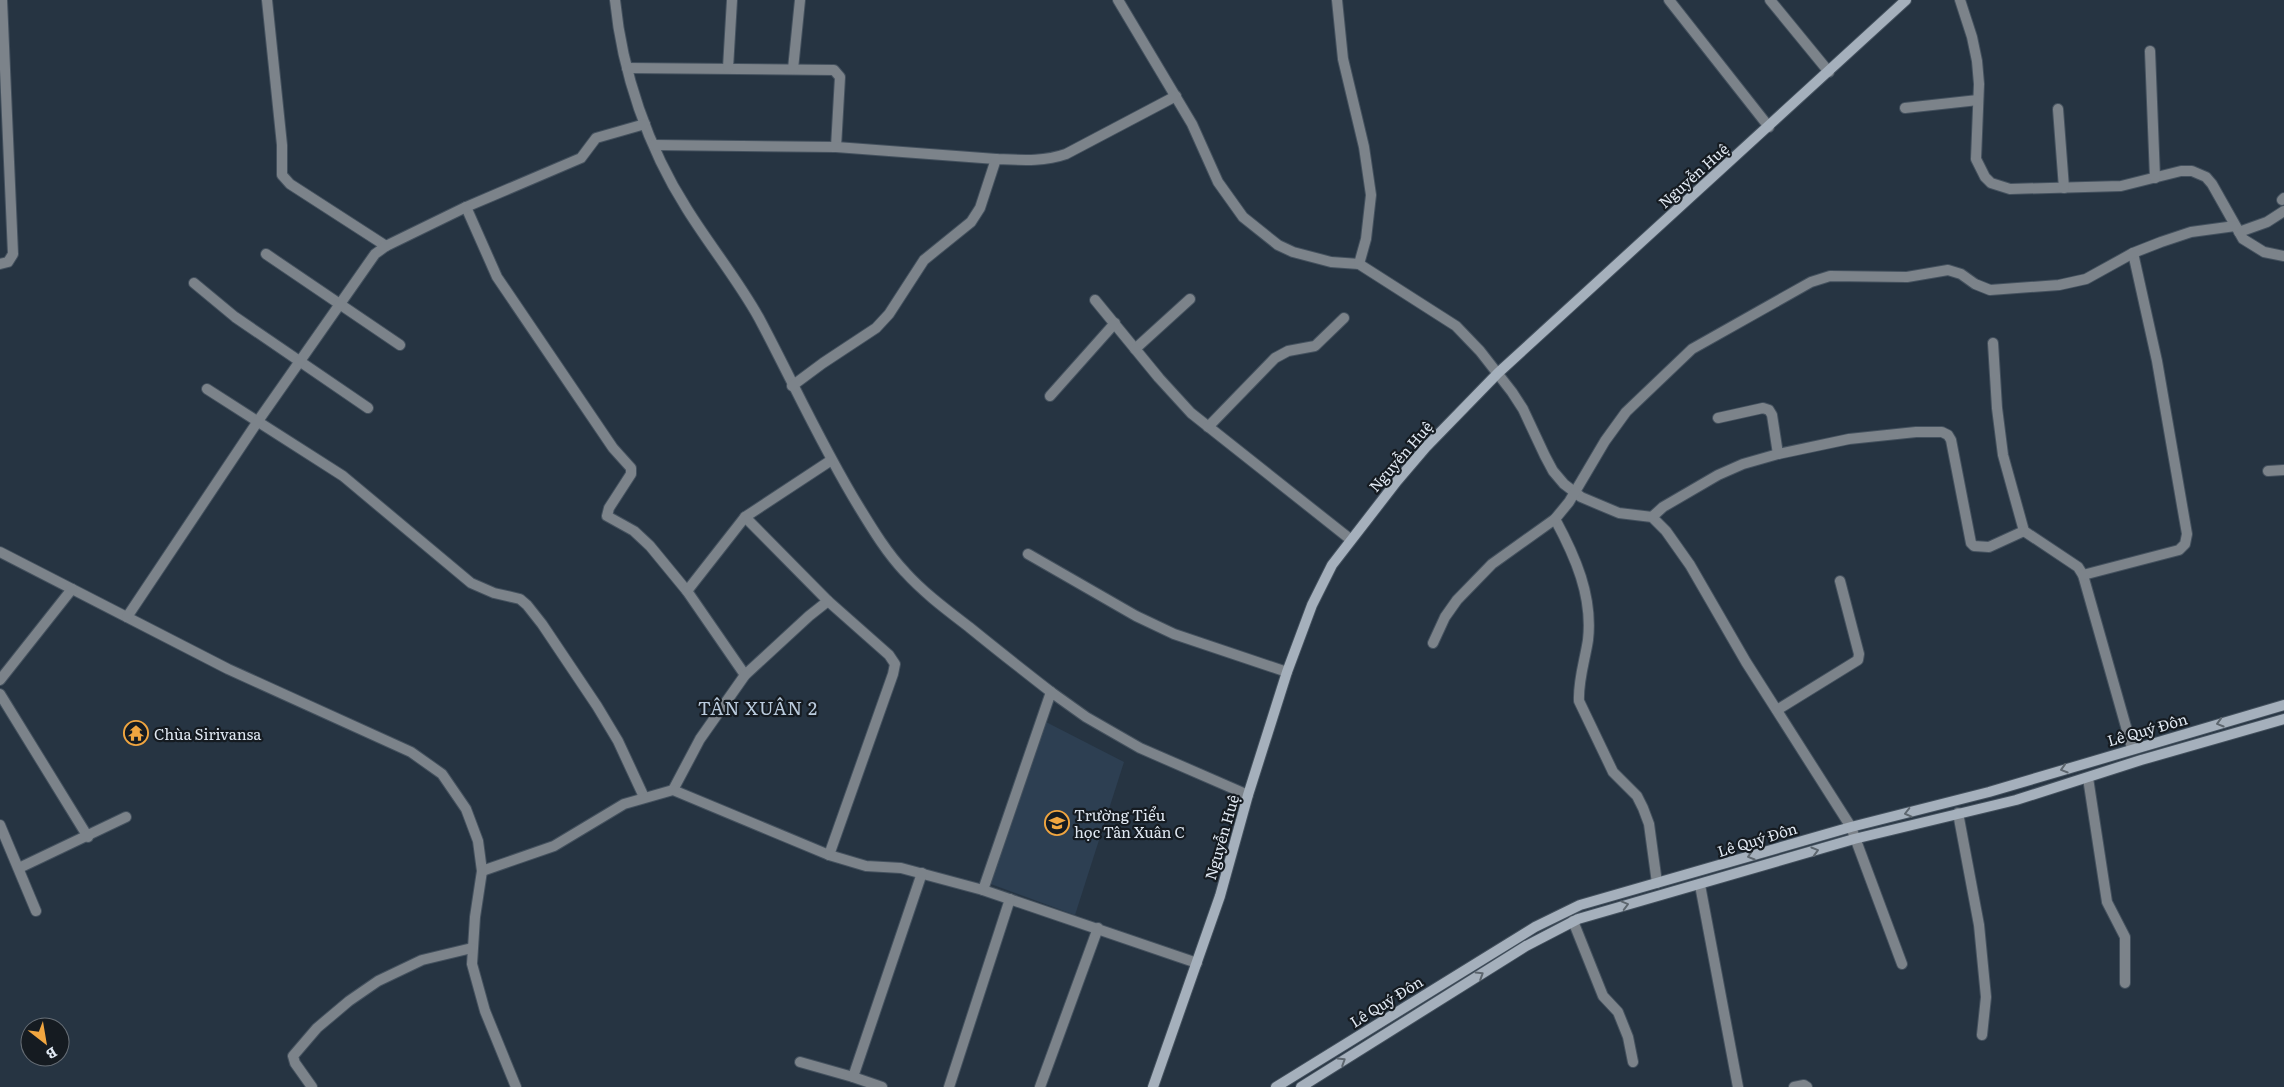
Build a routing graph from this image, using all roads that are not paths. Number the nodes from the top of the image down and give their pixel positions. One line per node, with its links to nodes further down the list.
1 (2, 0): 12 (street)
2 (268, 0): 32 (street)
3 (616, 0): 14 (street)
4 (732, 0): 15 (street)
5 (800, 0): 16 (street)
6 (1118, 0): 18 (street)
7 (1337, 0): 37 (street)
8 (1669, 0): 23 (street)
9 (1770, 0): 17 (street)
10 (1906, 0): 17 (main road, Nguyễn Huệ)
11 (1960, 0): 19 (street)
12 (3, 50): 36 (street)
13 (2150, 50): 27 (street)
14 (627, 68): 15 (street); 22 (street)
15 (728, 68): 16 (street)
16 (793, 69): 25 (street)
17 (1829, 72): 23 (main road, Nguyễn Huệ)
18 (1176, 96): 26 (street); 37 (street)
19 (1978, 100): 20 (street); 28 (street)
20 (1905, 108)
21 (2058, 109): 28 (street)
22 (645, 124): 24 (street); 30 (street)
23 (1769, 127): 48 (main road, Nguyễn Huệ)
24 (654, 145): 25 (street); 49 (street)
25 (836, 147): 26 (street)
26 (996, 159): 49 (street)
27 (2155, 178): 28 (street); 31 (street)
28 (2064, 188)
29 (2283, 203): 31 (street)
30 (466, 207): 32 (street); 71 (street)
31 (2237, 229): 33 (street); 35 (street)
32 (386, 246): 41 (street)
33 (2133, 253): 60 (street); 68 (street)
34 (266, 254): 41 (street)
35 (2284, 256)
36 (0, 264)
37 (1359, 264): 48 (street)
38 (194, 283): 47 (street)
39 (1190, 299): 46 (street)
40 (1095, 300): 43 (street)
41 (340, 303): 45 (street); 47 (street)
42 (1344, 318): 55 (street)
43 (1115, 323): 46 (street); 51 (street)
44 (1993, 343): 64 (street)
45 (400, 345)
46 (1135, 348): 55 (street)
47 (299, 362): 52 (street); 54 (street)
48 (1498, 372): 60 (street); 65 (main road, Nguyễn Huệ)
49 (792, 386): 57 (street)
50 (207, 389): 54 (street)
51 (1050, 396)
52 (368, 408)
53 (1718, 418): 56 (street)
54 (258, 421): 73 (street); 89 (street)
55 (1208, 427): 65 (street)
56 (1778, 454): 62 (street); 64 (street)
57 (830, 461): 61 (street); 78 (street)
58 (2284, 470): 59 (street)
59 (2268, 471)
60 (1575, 492): 62 (street); 63 (street)
61 (745, 517): 71 (street); 72 (street)
62 (1652, 517): 81 (street)
63 (1555, 519): 74 (street); 100 (street)
64 (2024, 531): 68 (street)
65 (1350, 539): 75 (main road, Nguyễn Huệ)
66 (0, 552): 70 (street)
67 (1028, 554): 75 (street)
68 (2083, 575): 85 (street)
69 (1840, 581): 81 (street)
70 (72, 589): 73 (street); 77 (street)
71 (687, 591): 76 (street)
72 (828, 600): 76 (street); 96 (street)
73 (127, 617): 98 (street)
74 (1433, 643)
75 (1287, 672): 88 (main road, Nguyễn Huệ)
76 (745, 675): 87 (street)
77 (0, 680)
78 (1051, 692): 88 (street); 102 (street)
79 (0, 694): 94 (street)
80 (2284, 705): 82 (main road, Lê Quý Đôn)
81 (1777, 710): 93 (street)
82 (2247, 716): 84 (main road); 85 (main road, Lê Quý Đôn, one-way to 85)
83 (2284, 719): 84 (main road, Lê Quý Đôn)
84 (2251, 729): 86 (main road, Lê Quý Đôn)
85 (2132, 748): 93 (main road, Lê Quý Đôn, one-way to 93)
86 (2088, 778): 90 (main road, Lê Quý Đôn); 110 (street)
87 (673, 790): 89 (street); 96 (street)
88 (1248, 795): 108 (main road, Nguyễn Huệ)
89 (644, 797): 98 (street)
90 (1958, 814): 95 (main road, Lê Quý Đôn); 113 (street)
91 (126, 817): 94 (street)
92 (0, 825): 97 (street)
93 (1851, 827): 95 (street); 100 (main road, Lê Quý Đôn, one-way to 100)
94 (88, 837): 97 (street)
95 (1854, 839): 101 (main road, Lê Quý Đôn, one-way to 95); 109 (street)
96 (829, 856): 99 (street)
97 (19, 868): 104 (street)
98 (482, 871): 107 (street)
99 (922, 873): 102 (street); 116 (street)
100 (1657, 883): 111 (main road, Lê Quý Đôn)
101 (1700, 885): 105 (main road, Lê Quý Đôn, one-way to 101); 125 (street)
102 (983, 890): 103 (street)
103 (1010, 899): 106 (street); 120 (street)
104 (36, 911)
105 (1573, 921): 112 (main road, Lê Quý Đôn, one-way to 105); 115 (street)
106 (1098, 928): 108 (street); 121 (street)
107 (472, 948): 117 (street); 118 (street)
108 (1197, 963): 122 (main road, Nguyễn Huệ)
109 (1902, 964)
110 (2125, 983)
111 (1429, 992): 112 (main road); 123 (main road, Lê Quý Đôn)
112 (1436, 1003): 124 (main road, Lê Quý Đôn, one-way to 112)
113 (1982, 1034)
114 (800, 1062): 116 (street)
115 (1632, 1062)
116 (852, 1077): 119 (street)
117 (312, 1087)
118 (516, 1087)
119 (882, 1087)
120 (949, 1087)
121 (1040, 1087)
122 (1153, 1087)
123 (1276, 1087)
124 (1300, 1087)
125 (1738, 1087)
126 (1794, 1087): 127 (street)
127 (1807, 1087)

